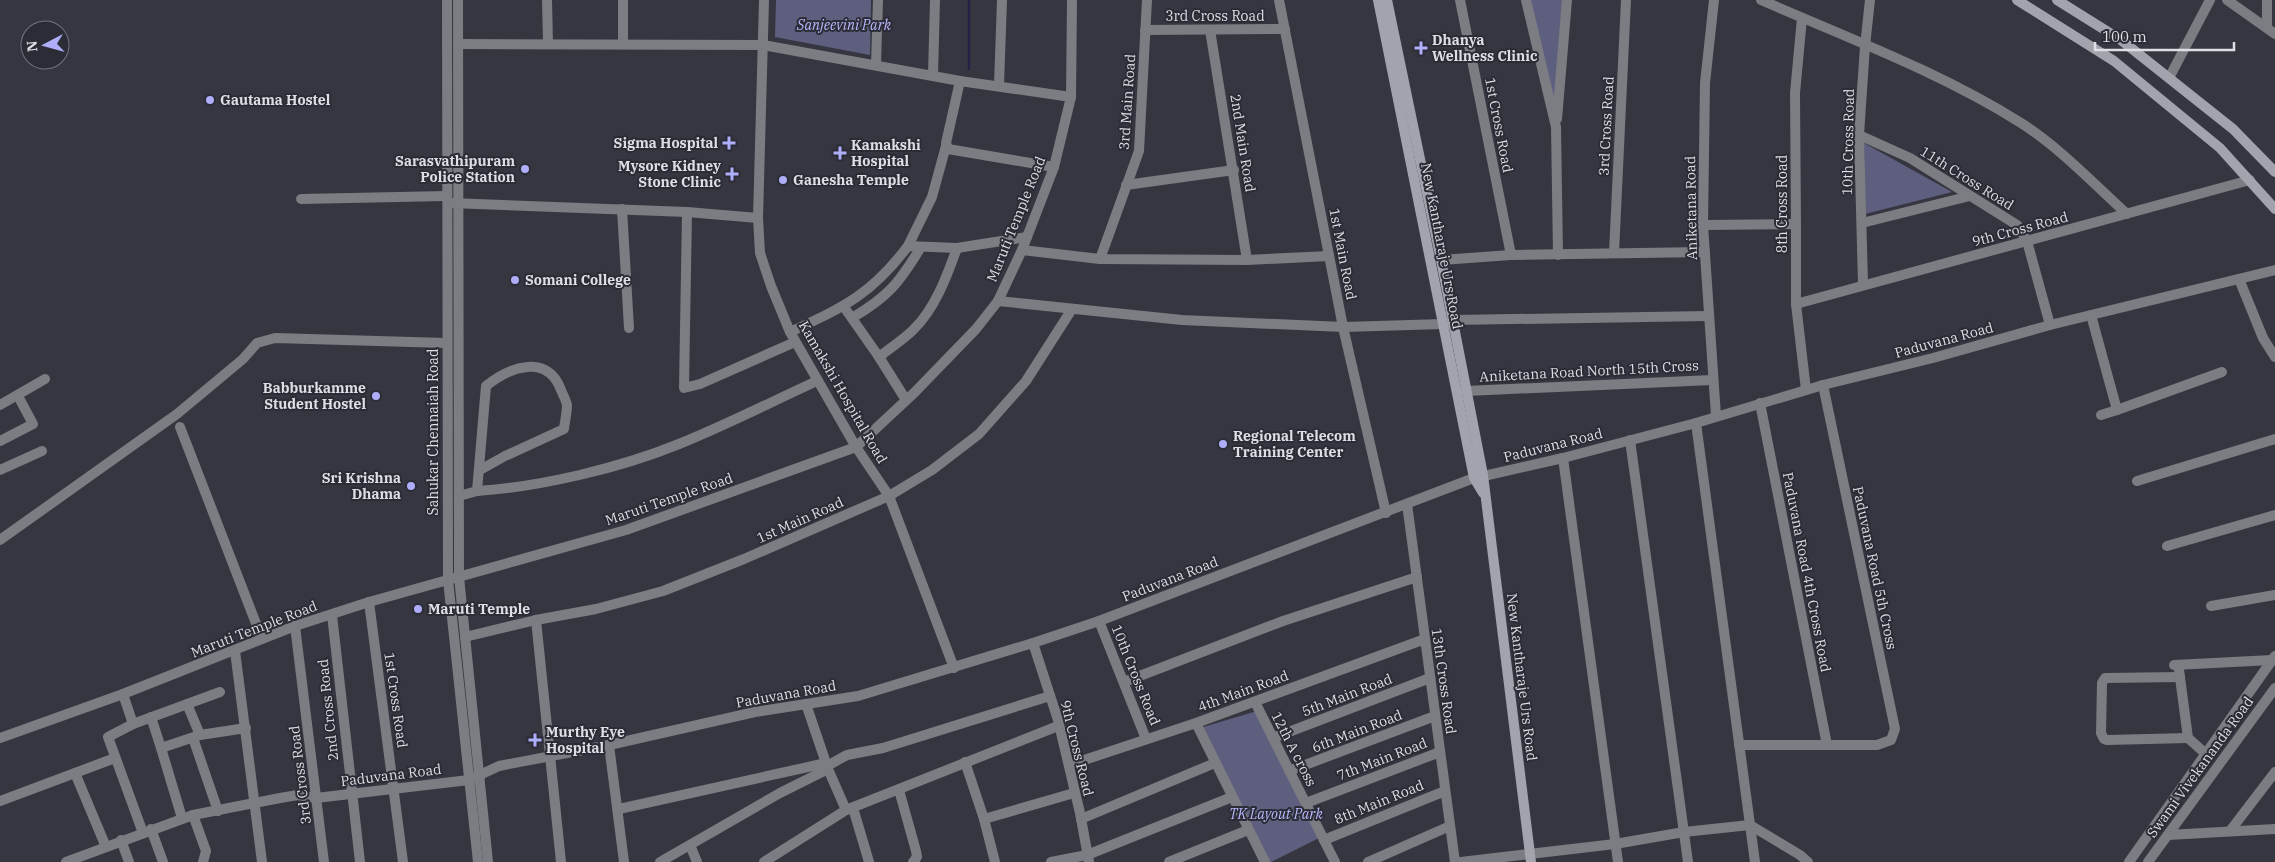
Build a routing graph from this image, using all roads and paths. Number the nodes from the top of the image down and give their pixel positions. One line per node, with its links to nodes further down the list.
1 (447, 0): 52 (street, Sahukar Chennaiah Road)
2 (458, 0): 32 (street, Sahukar Chennaiah Road)
3 (547, 0): 31 (street)
4 (624, 0): 33 (street)
5 (764, 0): 34 (street, Kamakshi Hospital Road)
6 (878, 0): 36 (street)
7 (935, 0): 37 (street)
8 (1002, 0): 40 (street)
9 (1072, 0): 41 (street, Maruti Temple Road)
10 (1147, 0): 28 (street, 3rd Main Road)
11 (1279, 0): 27 (street, 1st Main Road)
12 (1378, 0): 86 (main road, New Kantharaje Urs Road)
13 (1387, 0): 75 (main road, New Kantharaje Urs Road)
14 (1460, 0): 70 (street, 1st Cross Road)
15 (1526, 0): 42 (street)
16 (1567, 0): 42 (street)
17 (1626, 0): 69 (street, 3rd Cross Road)
18 (1714, 0): 61 (street, Aniketana Road)
19 (1761, 0): 26 (street)
20 (1870, 0): 35 (street, 10th Cross Road)
21 (2017, 0): 48 (main road)
22 (2057, 0): 38 (main road)
23 (2210, 0): 38 (street)
24 (2267, 0): 30 (street)
25 (2229, 1): 30 (street)
26 (1802, 18): 35 (street); 60 (street, 8th Cross Road)
27 (1285, 29): 29 (street, 3rd Cross Road); 72 (street, 1st Main Road)
28 (1146, 30): 29 (street, 3rd Cross Road); 49 (street, 3rd Main Road)
29 (1210, 30): 46 (street, 2nd Main Road)
30 (2271, 31)
31 (548, 43): 32 (street); 33 (street)
32 (458, 44): 53 (street, Sahukar Chennaiah Road)
33 (623, 44): 34 (street)
34 (763, 45): 36 (street); 58 (street, Kamakshi Hospital Road)
35 (1865, 46): 43 (street, 10th Cross Road); 57 (street)
36 (876, 65): 37 (street)
37 (933, 75): 39 (street)
38 (2169, 78): 47 (main road)
39 (960, 81): 40 (street); 44 (street)
40 (999, 85): 41 (street)
41 (1071, 97): 45 (street, Maruti Temple Road)
42 (1556, 127): 71 (street)
43 (1860, 136): 50 (street, 11th Cross Road); 59 (street, 10th Cross Road)
44 (946, 146): 45 (street); 64 (street)
45 (1054, 167): 62 (street, Maruti Temple Road)
46 (1234, 170): 49 (street); 74 (street, 2nd Main Road)
47 (2275, 172)
48 (2250, 180): 55 (main road); 57 (street, 9th Cross Road)
49 (1126, 185): 73 (street, 3rd Main Road)
50 (1970, 196): 59 (street); 63 (street, 11th Cross Road)
51 (301, 199): 52 (street)
52 (447, 200): 53 (street); 91 (street, Sahukar Chennaiah Road)
53 (459, 204): 54 (street); 121 (street, Sahukar Chennaiah Road)
54 (622, 209): 56 (street); 89 (street)
55 (2275, 209)
56 (687, 212): 58 (street); 90 (street)
57 (2127, 214): 63 (street, 9th Cross Road)
58 (758, 218): 90 (street, Kamakshi Hospital Road)
59 (1862, 223): 78 (street, 10th Cross Road)
60 (1796, 224): 61 (street); 80 (street, 8th Cross Road)
61 (1703, 225): 68 (street, Aniketana Road)
62 (1027, 237): 66 (street); 67 (street, Maruti Temple Road)
63 (2027, 241): 78 (street, 9th Cross Road); 87 (street, 11th Cross Road)
64 (908, 246): 65 (street); 81 (street)
65 (921, 247): 66 (street); 85 (street)
66 (957, 248): 92 (street)
67 (1022, 250): 73 (street); 79 (street, Maruti Temple Road)
68 (1705, 252): 69 (street); 84 (street, Aniketana Road)
69 (1614, 253): 71 (street)
70 (1511, 255): 71 (street); 75 (street)
71 (1558, 255)
72 (1329, 256): 74 (street); 88 (street, 1st Main Road)
73 (1100, 259): 74 (street)
74 (1246, 260)
75 (1441, 260): 86 (main road, New Kantharaje Urs Road)
76 (2275, 270): 77 (street, Paduvana Road)
77 (2239, 279): 83 (street, Paduvana Road); 93 (street)
78 (1863, 284): 80 (street, 9th Cross Road)
79 (998, 300): 82 (street); 102 (street, Maruti Temple Road)
80 (1796, 304): 99 (street, 8th Cross Road)
81 (844, 307): 85 (street); 90 (street)
82 (1072, 309): 88 (street); 122 (street, 1st Main Road)
83 (2091, 315): 87 (street, Paduvana Road); 105 (street)
84 (1708, 316): 86 (street); 96 (street, Aniketana Road)
85 (852, 318): 92 (street)
86 (1448, 322): 88 (street); 100 (main road, New Kantharaje Urs Road); 118 (main road, New Kantharaje Urs Road)
87 (2050, 325): 98 (street, Paduvana Road)
88 (1343, 327): 124 (street, 1st Main Road)
89 (629, 328)
90 (793, 337): 97 (street, Kamakshi Hospital Road)
91 (446, 343): 126 (street); 130 (street, Sahukar Chennaiah Road)
92 (879, 357): 102 (street)
93 (2275, 357)
94 (2222, 372): 105 (street)
95 (45, 379): 101 (street)
96 (1712, 380): 100 (street, Aniketana Road North 15th Cross); 107 (street, Aniketana Road)
97 (817, 381): 113 (street, Kamakshi Hospital Road); 120 (street)
98 (1823, 385): 99 (street, Paduvana Road); 167 (street, Paduvana Road 5th Cross)
99 (1806, 390): 103 (street, Paduvana Road)
100 (1466, 391): 118 (main road, New Kantharaje Urs Road)
101 (18, 396): 104 (street); 112 (street)
102 (906, 400): 113 (street, Maruti Temple Road)
103 (1760, 403): 107 (street, Paduvana Road); 167 (street, Paduvana Road 4th Cross Road)
104 (0, 405)
105 (2117, 410): 106 (street)
106 (2101, 415)
107 (1716, 416): 108 (street, Paduvana Road)
108 (1696, 423): 111 (street, Paduvana Road); 168 (street)
109 (180, 427): 139 (street)
110 (2275, 439): 119 (street)
111 (1630, 440): 115 (street, Paduvana Road); 208 (street)
112 (0, 441)
113 (856, 447): 122 (street, Kamakshi Hospital Road); 128 (street, Maruti Temple Road)
114 (42, 451): 116 (street)
115 (1563, 458): 118 (street, Paduvana Road); 212 (street)
116 (0, 470)
117 (480, 470): 117 (street); 120 (street)
118 (1478, 477): 123 (street, Paduvana Road); 215 (main road, New Kantharaje Urs Road)
119 (2138, 481)
120 (477, 491): 121 (street)
121 (458, 496): 128 (street, Sahukar Chennaiah Road)
122 (889, 496): 135 (street, 1st Main Road); 144 (street, Kamakshi Hospital Road)
123 (1407, 504): 124 (street, Paduvana Road); 129 (street, 13th Cross Road)
124 (1386, 512): 136 (street, Paduvana Road)
125 (2275, 514): 127 (street)
126 (0, 540)
127 (2167, 546)
128 (459, 577): 130 (street, Maruti Temple Road); 138 (street, Sahukar Chennaiah Road)
129 (1417, 577): 140 (street, 13th Cross Road); 147 (street)
130 (448, 580): 132 (street, Maruti Temple Road); 182 (street, Sahukar Chennaiah Road)
131 (2275, 595): 133 (street)
132 (369, 602): 134 (street, Maruti Temple Road); 185 (street, 1st Cross Road)
133 (2211, 606)
134 (332, 615): 137 (street, Maruti Temple Road); 188 (street, 2nd Cross Road)
135 (536, 620): 138 (street, 1st Main Road); 172 (street)
136 (1099, 621): 141 (street, Paduvana Road); 147 (street, 10th Cross Road)
137 (295, 626): 139 (street, Maruti Temple Road); 191 (street, 3rd Cross Road)
138 (465, 637): 181 (street, Sahukar Chennaiah Road)
139 (262, 638): 142 (street, Maruti Temple Road)
140 (1425, 639): 146 (street, 13th Cross Road); 152 (street, 4th Main Road)
141 (1033, 643): 144 (street, Paduvana Road); 151 (street, 9th Cross Road)
142 (235, 651): 150 (street, Maruti Temple Road); 160 (street)
143 (2274, 658): 145 (street); 171 (street)
144 (954, 668): 154 (street, Paduvana Road)
145 (2180, 677): 164 (street); 164 (street)
146 (1430, 678): 155 (street, 13th Cross Road); 163 (street, 5th Main Road)
147 (1124, 682): 165 (street, 10th Cross Road)
148 (2274, 691): 209 (street, Swami Vivekananda Road)
149 (220, 692): 153 (street)
150 (123, 694): 158 (street); 162 (street, Maruti Temple Road)
151 (1050, 696): 159 (street, 9th Cross Road); 177 (street)
152 (1255, 702): 157 (street, 4th Main Road); 163 (street, 12th A cross)
153 (187, 704): 156 (street); 161 (street)
154 (806, 704): 166 (street, Paduvana Road); 177 (street)
155 (1435, 716): 170 (street, 13th Cross Road); 178 (street, 6th Main Road)
156 (151, 718): 158 (street); 169 (street)
157 (1196, 723): 165 (street, 4th Main Road); 175 (street)
158 (133, 724): 173 (street)
159 (1058, 726): 174 (street); 176 (street, 9th Cross Road)
160 (246, 728): 161 (street); 194 (street)
161 (196, 737): 169 (street); 197 (street)
162 (0, 738)
163 (1273, 738): 178 (street, 12th A cross)
164 (2188, 738): 171 (street)
165 (1146, 739): 176 (street, 4th Main Road)
166 (609, 745): 172 (street, Paduvana Road); 195 (street)
167 (1827, 745): 168 (street)
168 (1739, 746): 202 (street)
169 (161, 748): 199 (street)
170 (1440, 752): 187 (street, 13th Cross Road); 193 (street, 7th Main Road)
171 (2206, 754): 247 (street)
172 (549, 757): 181 (street, Paduvana Road); 229 (street)
173 (116, 758): 180 (street); 206 (street)
174 (965, 762): 186 (street); 201 (street)
175 (1215, 763): 190 (street); 200 (street)
176 (1069, 765): 189 (street, 9th Cross Road)
177 (827, 766): 195 (street); 196 (street); 213 (street)
178 (1290, 771): 193 (street, 12th A cross)
179 (2275, 772): 184 (street)
180 (75, 773): 192 (street); 214 (street)
181 (479, 775): 182 (street, Paduvana Road); 228 (street, Sahukar Chennaiah Road)
182 (469, 780): 185 (street, Paduvana Road); 227 (street, Sahukar Chennaiah Road)
183 (2275, 786): 184 (street)
184 (2264, 787): 207 (street)
185 (395, 788): 188 (street, Paduvana Road); 226 (street, 1st Cross Road)
186 (899, 790): 196 (street); 235 (street)
187 (1445, 790): 203 (street, 13th Cross Road); 211 (street, 8th Main Road)
188 (351, 793): 191 (street, Paduvana Road); 225 (street, 2nd Cross Road)
189 (1074, 793): 200 (street, 9th Cross Road); 201 (street)
190 (1232, 797): 205 (street); 216 (street)
191 (316, 798): 194 (street, Paduvana Road); 224 (street, 3rd Cross Road)
192 (0, 801)
193 (1306, 803): 211 (street, 12th A cross)
194 (255, 804): 197 (street, Paduvana Road); 223 (street)
195 (619, 809): 230 (street)
196 (850, 809): 233 (street); 234 (street)
197 (218, 810): 198 (street, Paduvana Road)
198 (193, 815): 199 (street, Paduvana Road); 222 (street)
199 (182, 818): 206 (street, Paduvana Road)
200 (1081, 818): 216 (street, 9th Cross Road)
201 (984, 819): 236 (street)
202 (1750, 825): 208 (street); 218 (street); 246 (street)
203 (1450, 826): 241 (street); 242 (street, 13th Cross Road)
204 (2275, 829): 207 (street)
205 (1248, 830): 238 (street); 239 (street)
206 (147, 831): 210 (street, Paduvana Road); 221 (street)
207 (2230, 831): 209 (street)
208 (1684, 832): 212 (street); 245 (street)
209 (2168, 835): 248 (street, Swami Vivekananda Road)
210 (121, 840): 214 (street, Paduvana Road); 220 (street)
211 (1324, 840): 240 (street, 12th A cross)
212 (1615, 844): 215 (street); 244 (street)
213 (690, 845): 231 (street); 232 (street)
214 (106, 847): 217 (street, Paduvana Road)
215 (1531, 857): 243 (street)
216 (1088, 858): 237 (street)
217 (84, 859): 219 (street, Paduvana Road)
218 (1803, 860)
219 (66, 862)
220 (129, 862)
221 (163, 862)
222 (203, 862)
223 (262, 862)
224 (324, 862)
225 (360, 862)
226 (403, 862)
227 (478, 862)
228 (488, 862)
229 (561, 862)
230 (624, 862)
231 (660, 862)
232 (697, 862)
233 (764, 862)
234 (869, 862)
235 (914, 862)
236 (995, 862)
237 (1051, 862)
238 (1170, 862)
239 (1265, 862)
240 (1335, 862)
241 (1368, 862)
242 (1455, 862)
243 (1461, 862)
244 (1618, 862)
245 (1688, 862)
246 (1755, 862)
247 (2129, 862)
248 (2148, 862)

